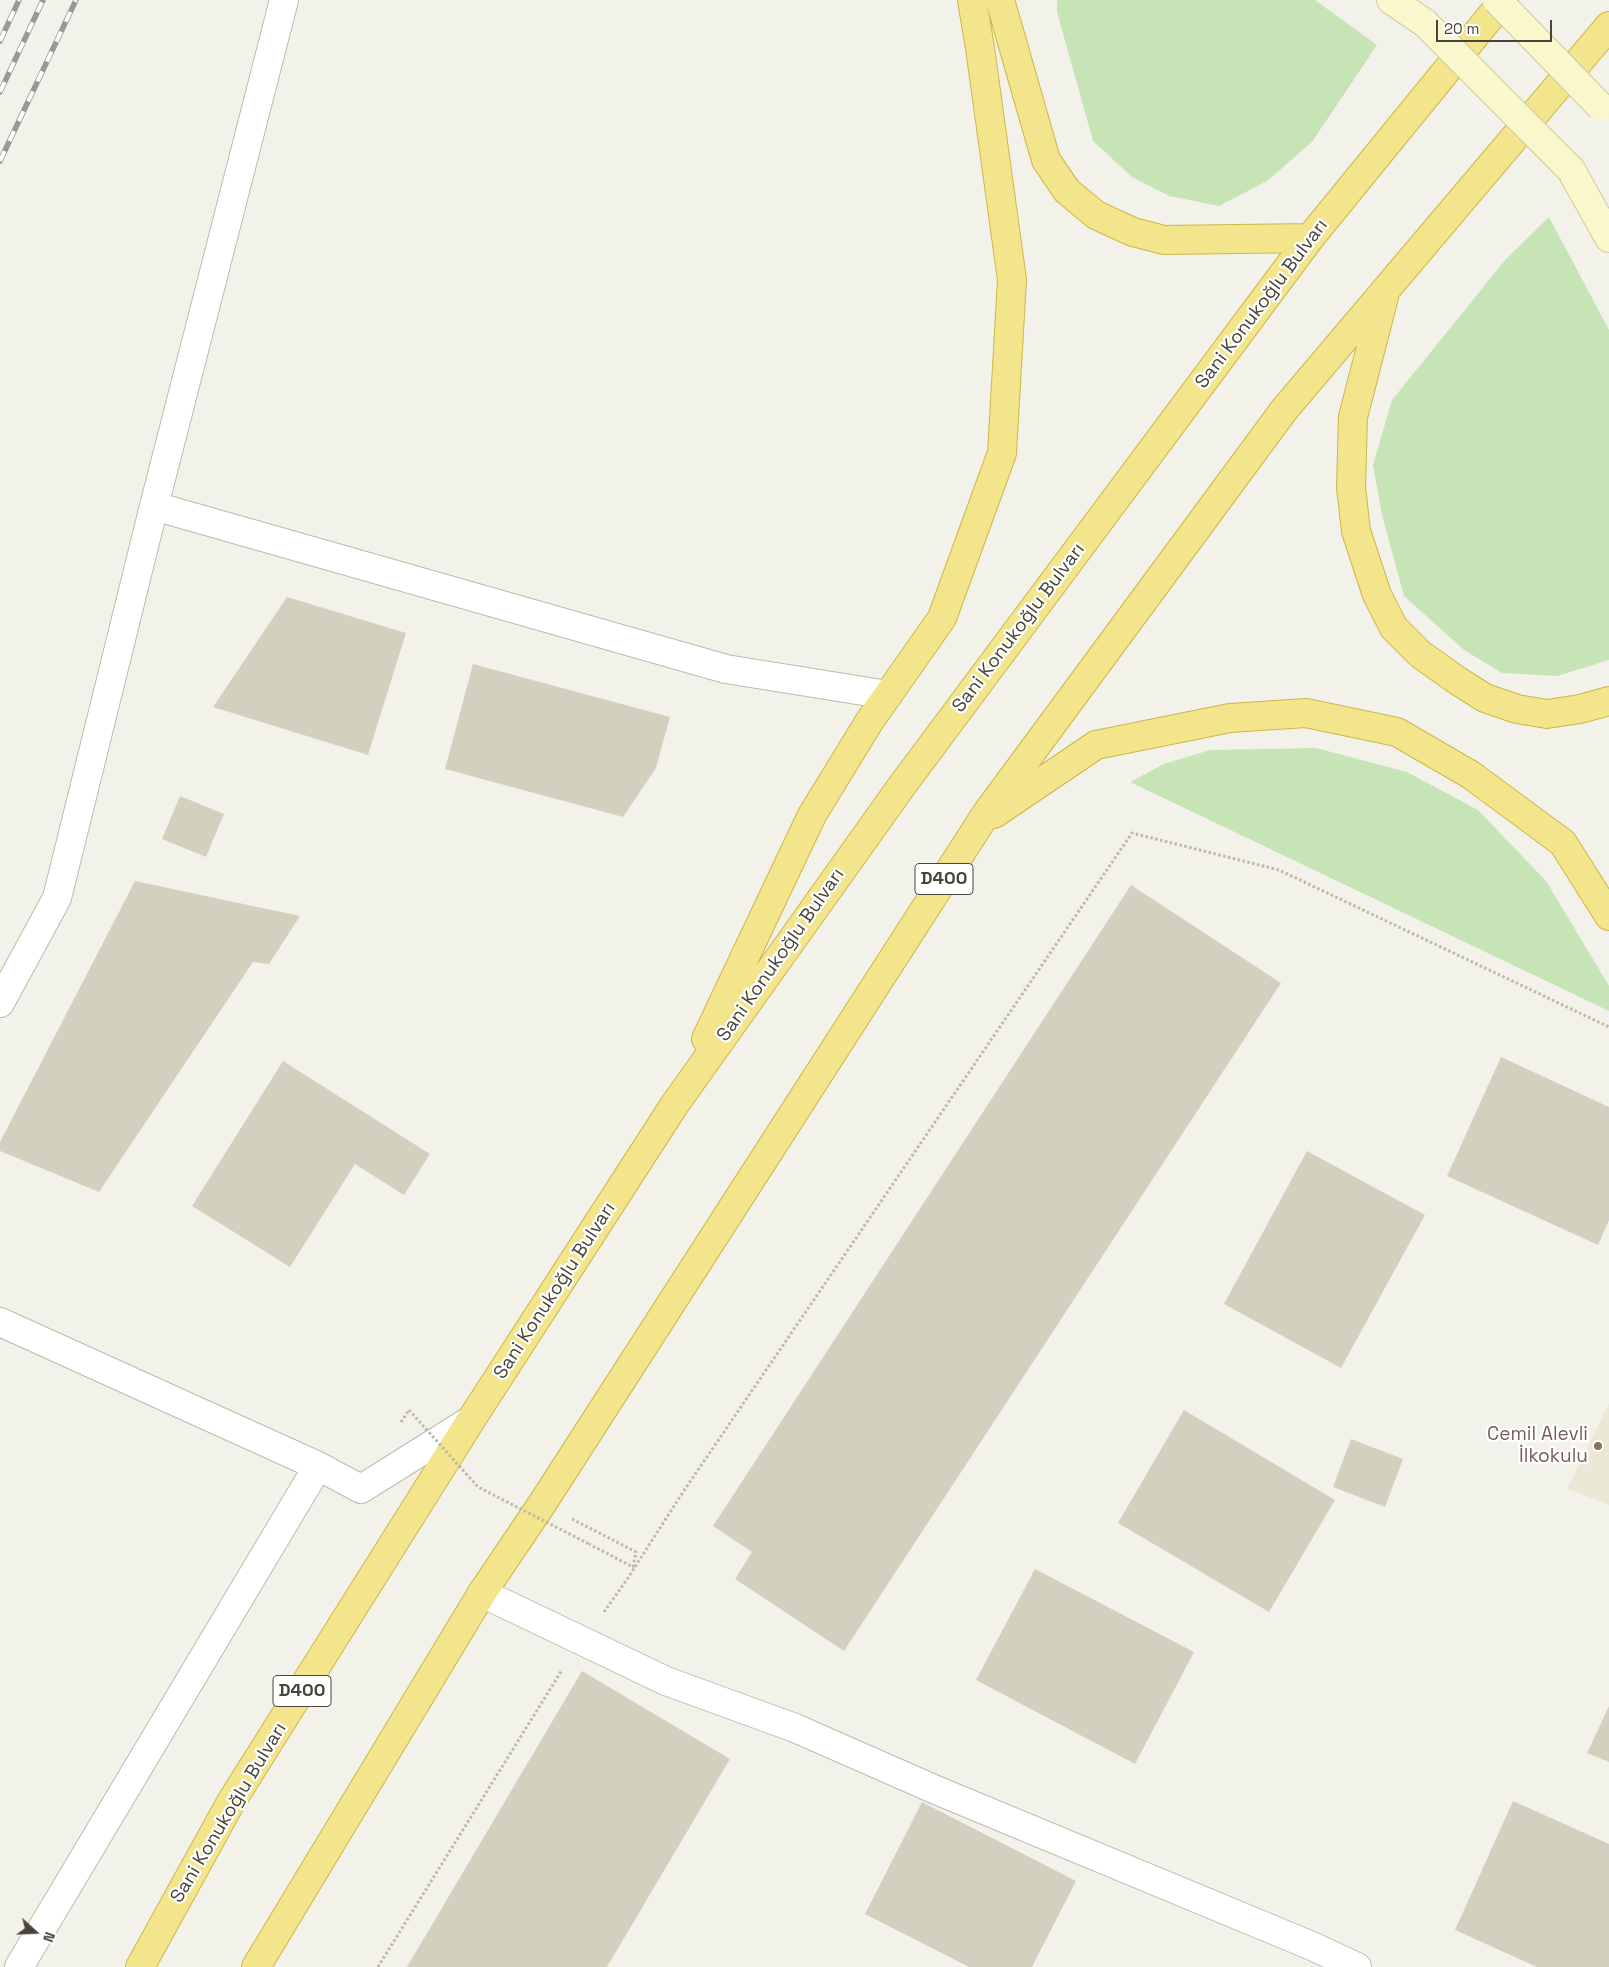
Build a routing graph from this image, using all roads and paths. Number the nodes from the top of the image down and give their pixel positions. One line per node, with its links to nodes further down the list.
1 (284, 0): 12 (street)
2 (972, 0): 13 (highway)
3 (1000, 0): 9 (highway)
4 (1391, 0): 10 (main road, bridge)
5 (1497, 0): 8 (main road, bridge)
6 (1504, 0): 9 (highway, Sani Konukoğlu Bulvarı / D400)
7 (1609, 26): 11 (highway, D400)
8 (1605, 113)
9 (1310, 238): 19 (highway, Sani Konukoğlu Bulvarı / D400)
10 (1609, 238)
11 (1386, 290): 14 (highway); 15 (highway, D400)
12 (154, 506): 13 (street); 17 (street)
13 (888, 695): 19 (highway)
14 (1609, 701)
15 (979, 825): 16 (highway); 24 (highway, D400)
16 (1609, 916)
17 (0, 1004)
18 (1609, 1027): 26 (path)
19 (675, 1104): 22 (highway, Sani Konukoğlu Bulvarı / D400)
20 (0, 1322): 23 (street)
21 (409, 1410): 24 (path, bridge)
22 (471, 1420): 23 (street); 28 (highway, Sani Konukoğlu Bulvarı / D400)
23 (318, 1466): 27 (street)
24 (542, 1504): 25 (highway, D400)
25 (482, 1593): 26 (street); 29 (highway, D400)
26 (583, 1641): 30 (path); 31 (street)
27 (18, 1967)
28 (140, 1967)
29 (256, 1967)
30 (378, 1967)
31 (1357, 1967)

